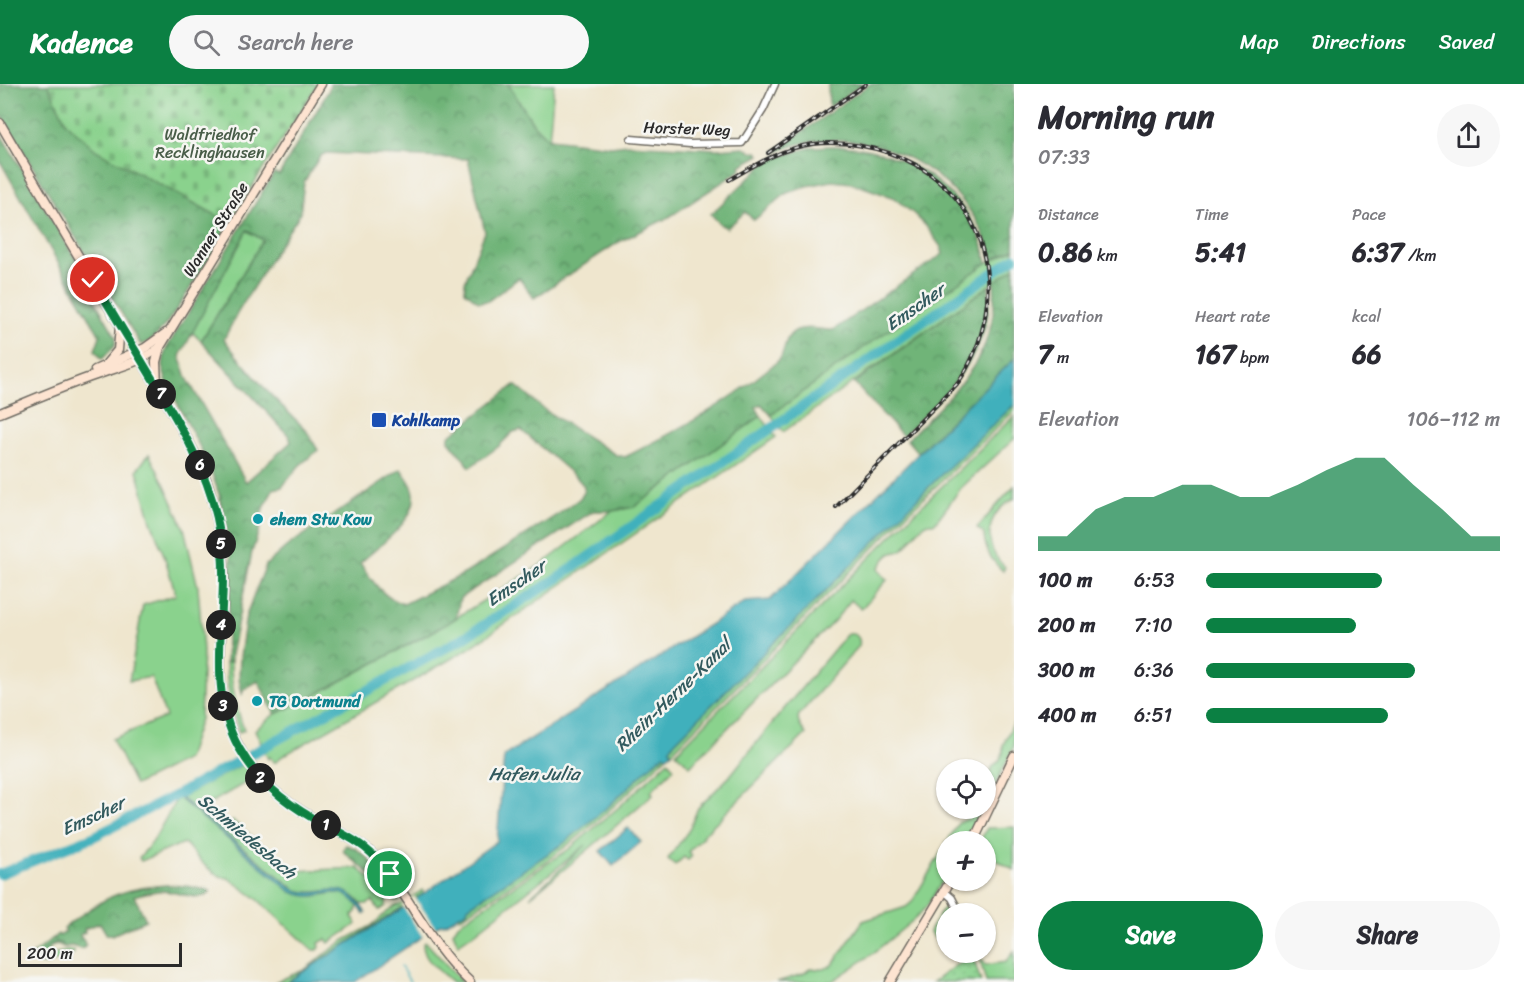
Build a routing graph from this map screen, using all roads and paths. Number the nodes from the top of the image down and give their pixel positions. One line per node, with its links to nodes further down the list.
1 (321, 84): 6 (main road, Wanner Straße)
2 (775, 84): 4 (street, Horster Weg)
3 (0, 123): 5 (main road)
4 (631, 139)
5 (120, 325): 8 (main road); 9 (main road)
6 (171, 328): 7 (main road, Wanner Straße); 8 (main road, Wanner Straße)
7 (160, 346): 8 (main road, Wanner Straße); 10 (main road)
8 (138, 355): 9 (main road); 10 (main road)
9 (102, 370): 11 (main road); 12 (main road)
10 (157, 386): 17 (main road)
11 (0, 408)
12 (0, 413)
13 (1014, 756): 14 (main road)
14 (978, 831)
15 (945, 892): 16 (street); 18 (main road)
16 (954, 903)
17 (470, 982)
18 (890, 982)

